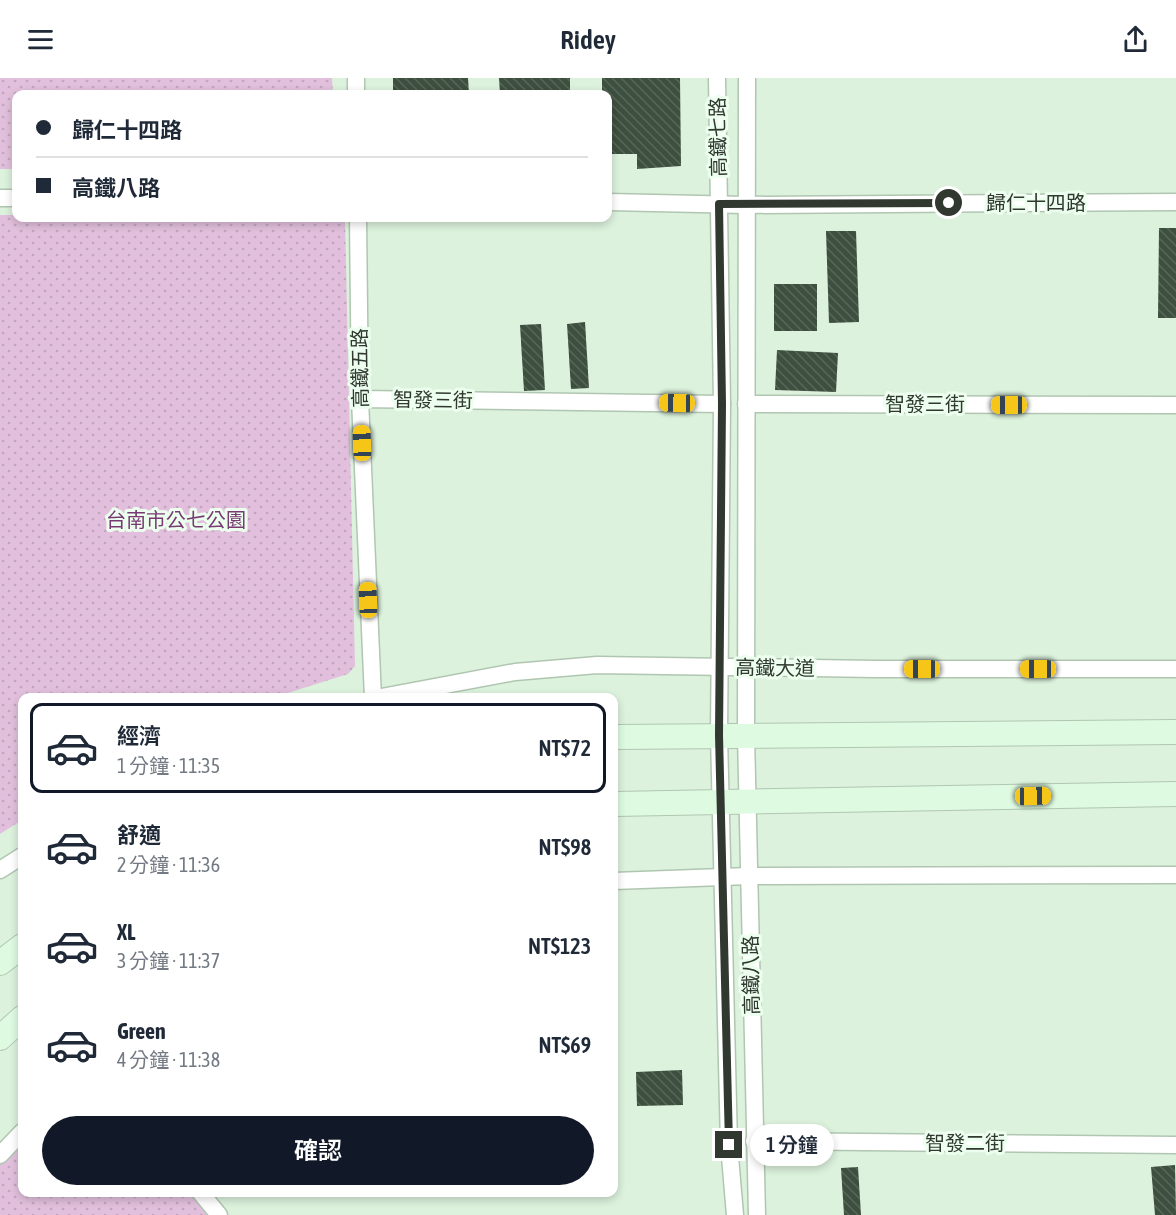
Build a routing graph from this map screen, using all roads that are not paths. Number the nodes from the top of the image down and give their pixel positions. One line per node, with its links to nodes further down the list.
1 (717, 78): 5 (street, 高鐵七路)
2 (747, 78): 6 (street, 高鐵七路)
3 (612, 202): 5 (street, 歸仁十四路)
4 (1176, 202): 6 (street, 歸仁十四路)
5 (719, 204): 6 (street, 歸仁十四路); 9 (street, 高鐵七路)
6 (745, 205): 10 (street, 高鐵七路)
7 (358, 222): 8 (street, 高鐵五路)
8 (360, 399): 9 (street, 智發三街); 15 (street, 高鐵五路)
9 (722, 404): 12 (street, 高鐵七路)
10 (746, 404): 11 (street, 智發三街); 13 (street, 高鐵七路)
11 (1176, 405)
12 (719, 667): 13 (street, 高鐵大道); 16 (street, 高鐵大道); 18 (street, 高鐵七路)
13 (746, 667): 14 (street, 高鐵大道); 19 (street, 高鐵七路)
14 (1176, 669)
15 (374, 693)
16 (401, 693)
17 (1176, 732): 19 (street)
18 (719, 735): 19 (street); 20 (street); 22 (street, 高鐵八路)
19 (746, 735): 23 (street, 高鐵八路)
20 (618, 737)
21 (1176, 794): 23 (street)
22 (720, 801): 23 (street); 24 (street); 29 (street, 高鐵八路)
23 (748, 801): 28 (street, 高鐵八路)
24 (618, 804)
25 (18, 859): 26 (street)
26 (0, 870)
27 (1176, 875): 28 (street)
28 (749, 876): 29 (street); 36 (street, 高鐵八路)
29 (722, 879): 30 (street); 41 (street, 高鐵八路)
30 (618, 881)
31 (18, 949): 32 (street)
32 (0, 963)
33 (18, 1022): 34 (street)
34 (0, 1038)
35 (18, 1136): 38 (street)
36 (754, 1142): 37 (street, 智發二街); 42 (street, 高鐵八路)
37 (1176, 1145)
38 (0, 1155)
39 (204, 1197): 40 (street)
40 (219, 1215)
41 (735, 1215)
42 (757, 1215)

